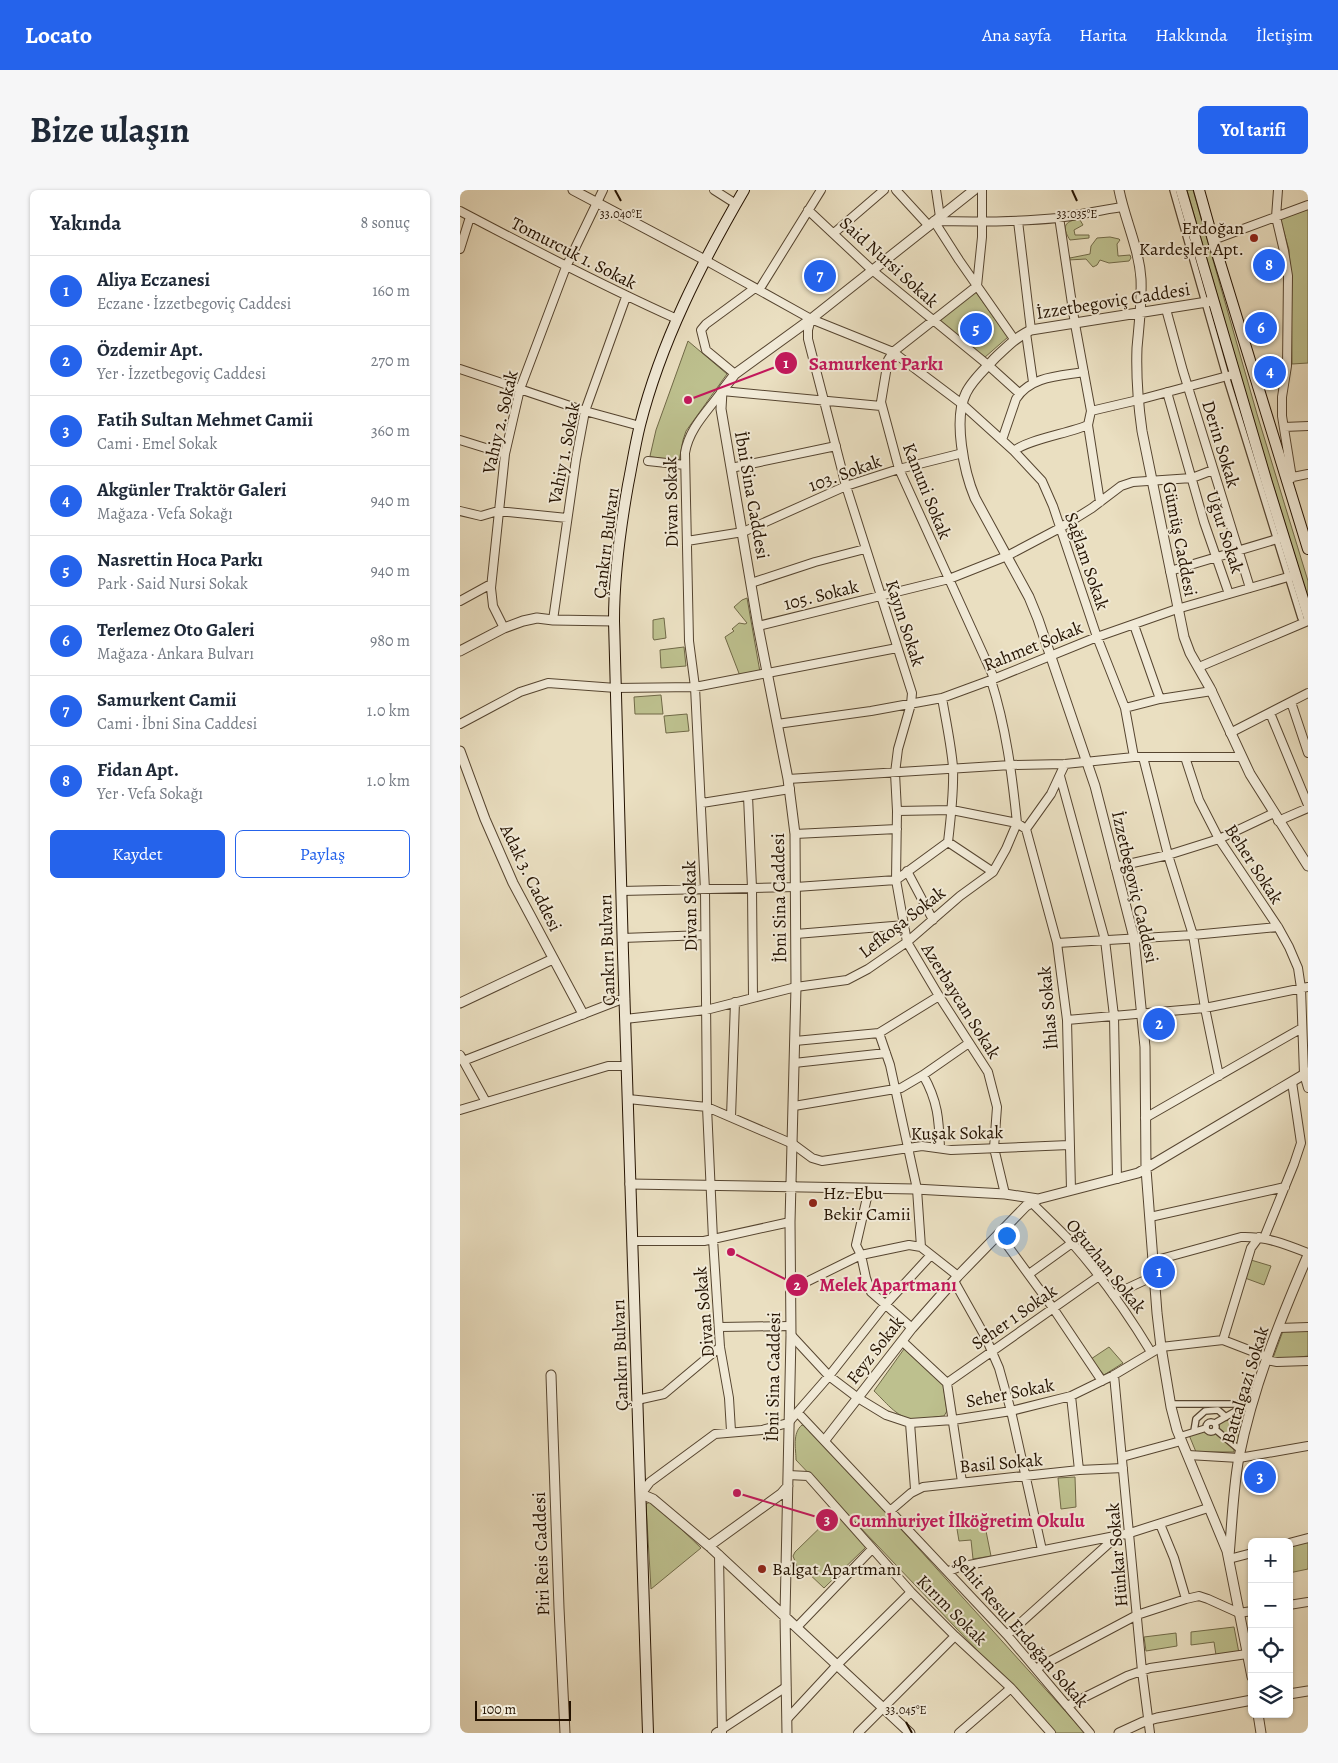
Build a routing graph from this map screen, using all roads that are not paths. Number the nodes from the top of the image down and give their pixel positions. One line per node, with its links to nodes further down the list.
1 (573, 190): 16 (street)
2 (603, 190): 16 (street, Vahiy 2. Sokak)
3 (714, 190): 17 (street)
4 (744, 190): 17 (main road, Çankırı Bulvarı)
5 (820, 190): 20 (street)
6 (884, 190): 28 (street)
7 (896, 190): 26 (street)
8 (936, 190): 26 (street)
9 (974, 190): 26 (street)
10 (982, 190): 27 (street)
11 (1119, 190): 19 (street, Gümüş Caddesi)
12 (1173, 190): 37 (street)
13 (1181, 190): 37 (main road)
14 (1200, 190): 29 (main road)
15 (1278, 190): 23 (street)
16 (596, 202): 31 (street); 32 (street, Vahiy 2. Sokak)
17 (736, 204): 31 (main road, Çankırı Bulvarı)
18 (1308, 205): 23 (street)
19 (1122, 207): 24 (street); 39 (street, Gümüş Caddesi)
20 (808, 210): 28 (street, Said Nursi Sokak); 35 (street)
21 (460, 211): 22 (street, Tomurcuk 1. Sokak)
22 (470, 217): 30 (street); 32 (street, Tomurcuk 1. Sokak)
23 (1276, 217): 29 (street); 67 (street)
24 (1059, 218): 25 (street); 43 (street)
25 (1018, 221): 27 (street); 44 (street)
26 (934, 222): 27 (street); 33 (street); 34 (street)
27 (982, 223): 34 (street)
28 (834, 233): 33 (street, Said Nursi Sokak)
29 (1213, 240): 81 (main road)
30 (460, 249)
31 (705, 260): 35 (street, Sağlam Sokak); 40 (main road, Çankırı Bulvarı)
32 (566, 267): 36 (street, Tomurcuk 1. Sokak); 54 (street, Vahiy 2. Sokak)
33 (872, 270): 41 (street); 42 (street, Said Nursi Sokak)
34 (977, 286): 42 (street); 45 (street)
35 (757, 289): 41 (street, Sağlam Sokak); 50 (street)
36 (626, 296): 40 (street, Tomurcuk 1. Sokak); 62 (street, Vahiy 1. Sokak)
37 (1210, 302): 38 (street, İzzetbegoviç Caddesi); 51 (main road)
38 (1166, 309): 39 (street, İzzetbegoviç Caddesi); 53 (street, Derin Sokak)
39 (1140, 313): 43 (street, İzzetbegoviç Caddesi); 58 (street, Gümüş Caddesi)
40 (677, 319): 65 (main road, Çankırı Bulvarı)
41 (811, 319): 46 (street, Sağlam Sokak); 50 (street); 59 (street, Kayın Sokak)
42 (933, 321): 46 (street); 47 (street, Said Nursi Sokak)
43 (1075, 324): 44 (street, İzzetbegoviç Caddesi); 49 (street)
44 (1029, 332): 45 (street, İzzetbegoviç Caddesi); 52 (street)
45 (1014, 339): 47 (street, İzzetbegoviç Caddesi)
46 (893, 352): 60 (street, Sağlam Sokak); 61 (street, Kanuni Sokak)
47 (988, 365): 57 (street, Said Nursi Sokak); 60 (street, İzzetbegoviç Caddesi)
48 (460, 370): 54 (street)
49 (1084, 372): 52 (street); 63 (street)
50 (735, 374): 55 (street)
51 (1231, 375): 53 (street); 90 (main road)
52 (1033, 382): 57 (street)
53 (1188, 387): 56 (street); 78 (street, Derin Sokak)
54 (520, 389): 62 (street); 73 (street, Vahiy 2. Sokak)
55 (722, 392): 59 (street); 75 (street, Divan Sokak); 76 (street, İbni Sina Caddesi)
56 (1167, 392): 58 (street); 80 (street, Uğur Sokak)
57 (1019, 393): 69 (street)
58 (1138, 400): 63 (street); 82 (street, Gümüş Caddesi)
59 (825, 401): 61 (street); 70 (street, Kayın Sokak)
60 (962, 404): 69 (street, Sağlam Sokak); 72 (street, İzzetbegoviç Caddesi)
61 (881, 406): 77 (street, Kanuni Sokak)
62 (585, 411): 65 (street); 87 (street, Vahiy 1. Sokak)
63 (1091, 411): 64 (street)
64 (1088, 425): 71 (street); 84 (street)
65 (640, 426): 109 (main road, Çankırı Bulvarı)
66 (1308, 426): 67 (street)
67 (1284, 427): 81 (street)
68 (460, 440): 73 (street)
69 (1002, 440): 71 (street, Sağlam Sokak)
70 (836, 446): 76 (street); 83 (street, Kayın Sokak)
71 (1014, 451): 88 (street, Sağlam Sokak)
72 (963, 453): 77 (street, 103. Sokak); 95 (street, İzzetbegoviç Caddesi)
73 (505, 454): 86 (street, Vahiy 2. Sokak)
74 (648, 461): 75 (street)
75 (685, 465): 91 (street, Divan Sokak)
76 (731, 468): 89 (street, İbni Sina Caddesi)
77 (899, 469): 83 (street, 103. Sokak); 99 (street, Kanuni Sokak)
78 (1213, 470): 80 (street, 105. Sokak); 94 (street, Derin Sokak)
79 (1308, 474): 81 (street)
80 (1192, 478): 82 (street, 105. Sokak); 96 (street, Uğur Sokak)
81 (1289, 478): 93 (main road)
82 (1152, 481): 84 (street, 105. Sokak); 97 (street, Gümüş Caddesi)
83 (846, 486): 89 (street, 103. Sokak); 92 (street, Kayın Sokak)
84 (1100, 502): 88 (street, 105. Sokak)
85 (460, 511): 86 (street)
86 (498, 511): 87 (street); 101 (street, Vahiy 2. Sokak)
87 (567, 518): 108 (street, Vahiy 1. Sokak)
88 (1060, 528): 95 (street, 105. Sokak); 113 (street, Sağlam Sokak)
89 (742, 532): 91 (street, 103. Sokak); 100 (street, İbni Sina Caddesi)
90 (1280, 539): 94 (street); 98 (main road)
91 (687, 541): 120 (street, Divan Sokak)
92 (865, 549): 100 (street); 104 (street, Kayın Sokak)
93 (1308, 549)
94 (1238, 551): 96 (street); 102 (street, Derin Sokak)
95 (1007, 556): 99 (street, 105. Sokak); 116 (street, İzzetbegoviç Caddesi)
96 (1216, 557): 97 (street); 103 (street, Uğur Sokak)
97 (1170, 571): 106 (street, Gümüş Caddesi)
98 (1291, 576): 102 (street, Rahmet Sokak); 107 (main road)
99 (949, 579): 104 (street, 105. Sokak); 119 (street, Kanuni Sokak)
100 (750, 583): 111 (street, İbni Sina Caddesi)
101 (491, 584): 105 (street); 112 (street, Vahiy 2. Sokak)
102 (1250, 588): 103 (street, Rahmet Sokak)
103 (1229, 594): 106 (street, Rahmet Sokak)
104 (880, 596): 111 (street, 105. Sokak); 114 (street, Kayın Sokak)
105 (460, 601)
106 (1177, 609): 110 (street, Rahmet Sokak); 117 (street, Gümüş Caddesi)
107 (1306, 618): 117 (street)
108 (553, 620): 109 (street); 112 (street)
109 (614, 621): 121 (main road, Çankırı Bulvarı)
110 (1134, 624): 113 (street, Rahmet Sokak); 125 (street)
111 (758, 626): 118 (street, İbni Sina Caddesi)
112 (504, 628): 115 (street)
113 (1097, 637): 116 (street, Rahmet Sokak); 128 (street, Sağlam Sokak)
114 (897, 648): 118 (street); 127 (street, Kayın Sokak)
115 (460, 651)
116 (1050, 656): 119 (street, Rahmet Sokak); 139 (street, İzzetbegoviç Caddesi)
117 (1199, 666): 122 (street, Gümüş Caddesi)
118 (766, 673): 120 (street); 131 (street, İbni Sina Caddesi)
119 (993, 679): 124 (street, Rahmet Sokak); 141 (street, Kanuni Sokak)
120 (695, 687): 121 (street); 148 (street, Divan Sokak)
121 (616, 688): 130 (street); 168 (main road, Çankırı Bulvarı)
122 (1212, 692): 125 (street); 132 (street, Gümüş Caddesi)
123 (1308, 693): 126 (street)
124 (942, 698): 127 (street, Rahmet Sokak); 142 (street)
125 (1160, 699): 128 (street)
126 (1291, 702): 129 (street); 134 (street)
127 (911, 704): 131 (street, Rahmet Sokak); 143 (street, Kayın Sokak)
128 (1125, 708): 137 (street, Sağlam Sokak)
129 (1270, 713): 132 (street); 149 (street)
130 (460, 724)
131 (777, 724): 145 (street, İbni Sina Caddesi)
132 (1230, 733): 138 (street, Gümüş Caddesi)
133 (460, 751): 180 (street, Adak 3. Caddesi)
134 (1308, 753)
135 (1143, 757): 136 (street); 137 (street); 159 (street)
136 (1185, 757): 138 (street); 157 (street, Beher Sokak)
137 (1134, 758): 139 (street)
138 (1241, 758): 152 (street, Gümüş Caddesi)
139 (1087, 761): 140 (street); 161 (street, İzzetbegoviç Caddesi)
140 (1065, 764): 141 (street); 144 (street)
141 (1011, 765): 142 (street); 153 (street, Kanuni Sokak)
142 (953, 769): 143 (street); 150 (street)
143 (895, 773): 145 (street); 151 (street, Kayın Sokak)
144 (1060, 776): 154 (street); 177 (street)
145 (788, 779): 146 (street, İbni Sina Caddesi)
146 (790, 789): 147 (street); 156 (street, İbni Sina Caddesi)
147 (748, 796): 148 (street); 166 (street)
148 (702, 803): 167 (street, Divan Sokak)
149 (1308, 807): 152 (street)
150 (952, 810): 151 (street); 153 (street); 158 (street)
151 (897, 811): 155 (street, Kayın Sokak)
152 (1276, 817): 157 (street); 160 (street, Gümüş Caddesi)
153 (1017, 823): 154 (street); 163 (street, Lefkoşa Sokak)
154 (1026, 829): 179 (street, İhlas Sokak)
155 (897, 830): 156 (street); 164 (street, Kayın Sokak)
156 (795, 834): 165 (street, İbni Sina Caddesi)
157 (1219, 839): 159 (street); 171 (street, Beher Sokak)
158 (948, 842): 162 (street); 163 (street)
159 (1168, 855): 161 (street); 174 (street)
160 (1308, 866)
161 (1116, 868): 176 (street, İzzetbegoviç Caddesi)
162 (907, 871): 164 (street); 169 (street)
163 (993, 872): 169 (street, Lefkoşa Sokak)
164 (896, 880): 165 (street); 170 (street, Kayın Sokak)
165 (796, 887): 166 (street); 172 (street, İbni Sina Caddesi)
166 (752, 888): 167 (street); 187 (street)
167 (705, 890): 168 (street); 173 (street, Divan Sokak)
168 (621, 891): 175 (main road, Çankırı Bulvarı)
169 (933, 920): 178 (street, Lefkoşa Sokak)
170 (905, 925): 172 (street); 178 (street, Kayın Sokak)
171 (1278, 926): 174 (street); 182 (street, Beher Sokak)
172 (796, 934): 183 (street, İbni Sina Caddesi)
173 (705, 935): 175 (street); 191 (street, Divan Sokak)
174 (1193, 935): 176 (street); 190 (street)
175 (622, 938): 186 (main road, Çankırı Bulvarı)
176 (1134, 938): 177 (street); 192 (street, İzzetbegoviç Caddesi)
177 (1105, 940): 179 (street); 194 (street)
178 (907, 942): 183 (street, Lefkoşa Sokak); 185 (street, Azerbaycan Sokak)
179 (1057, 943): 196 (street, İhlas Sokak)
180 (553, 959): 189 (street); 193 (street, Adak 3. Caddesi)
181 (1308, 966): 182 (street)
182 (1299, 971): 184 (street, Beher Sokak)
183 (796, 987): 187 (street, Lefkoşa Sokak); 199 (street, İbni Sina Caddesi)
184 (1305, 987): 190 (street); 197 (street, Beher Sokak)
185 (939, 996): 198 (street); 200 (street, Azerbaycan Sokak)
186 (624, 998): 193 (street); 195 (main road, Çankırı Bulvarı)
187 (753, 998): 188 (street, Lefkoşa Sokak)
188 (735, 1002): 191 (street, Lefkoşa Sokak); 216 (street)
189 (460, 1003)
190 (1205, 1008): 192 (street); 207 (street)
191 (706, 1010): 195 (street, Lefkoşa Sokak); 214 (street, Divan Sokak)
192 (1142, 1012): 194 (street); 217 (street, İzzetbegoviç Caddesi)
193 (583, 1014): 202 (street)
194 (1114, 1016): 196 (street); 225 (street)
195 (625, 1019): 204 (main road, Çankırı Bulvarı)
196 (1067, 1020): 220 (street, İhlas Sokak)
197 (1302, 1028): 205 (street, Beher Sokak); 207 (street)
198 (879, 1033): 199 (street); 201 (street)
199 (795, 1041): 203 (street, İbni Sina Caddesi)
200 (969, 1043): 206 (street); 223 (street, Azerbaycan Sokak)
201 (886, 1053): 203 (street); 210 (street)
202 (462, 1058): 212 (street)
203 (794, 1063): 213 (street, İbni Sina Caddesi)
204 (627, 1066): 211 (main road, Çankırı Bulvarı); 212 (street)
205 (1306, 1073): 208 (street); 209 (street, Beher Sokak)
206 (923, 1075): 210 (street); 222 (street)
207 (1219, 1076): 217 (street)
208 (1292, 1082): 218 (street); 224 (street)
209 (1308, 1088)
210 (894, 1090): 213 (street); 221 (street)
211 (628, 1099): 214 (street, Kuşak Sokak); 226 (main road, Çankırı Bulvarı)
212 (486, 1102): 215 (street)
213 (794, 1106): 219 (street, İbni Sina Caddesi)
214 (707, 1107): 216 (street, Kuşak Sokak); 227 (street, Divan Sokak)
215 (460, 1110)
216 (731, 1117): 219 (street, Kuşak Sokak)
217 (1145, 1118): 224 (street, İzzetbegoviç Caddesi)
218 (1304, 1134): 229 (street)
219 (792, 1144): 221 (street, Kuşak Sokak); 228 (street, İbni Sina Caddesi)
220 (1069, 1145): 223 (street, Kuşak Sokak); 232 (street, İhlas Sokak)
221 (908, 1148): 222 (street, Kuşak Sokak); 231 (street)
222 (940, 1148): 223 (street, Kuşak Sokak)
223 (994, 1148): 233 (street, Azerbaycan Sokak)
224 (1146, 1169): 225 (street); 235 (street, İzzetbegoviç Caddesi)
225 (1117, 1179): 232 (street)
226 (630, 1184): 227 (street); 240 (main road, Çankırı Bulvarı)
227 (711, 1184): 228 (street); 239 (street, Divan Sokak)
228 (791, 1186): 230 (street); 236 (street, İbni Sina Caddesi)
229 (1285, 1187): 235 (street); 238 (street)
230 (869, 1189): 231 (street); 243 (street)
231 (918, 1189): 233 (street); 242 (street)
232 (1071, 1190): 234 (street)
233 (1005, 1194): 234 (street)
234 (1034, 1201): 237 (street, Feyz Sokak); 241 (street, Oğuzhan Sokak)
235 (1150, 1217): 246 (street, İzzetbegoviç Caddesi)
236 (790, 1222): 239 (street); 251 (street, İbni Sina Caddesi)
237 (999, 1234): 247 (street); 250 (street, Feyz Sokak)
238 (1262, 1237): 245 (street); 246 (street); 260 (street)
239 (713, 1239): 240 (street); 255 (street, Divan Sokak)
240 (632, 1241): 275 (main road, Çankırı Bulvarı)
241 (1072, 1243): 247 (street); 248 (street, Oğuzhan Sokak)
242 (921, 1247): 243 (street); 244 (street)
243 (861, 1255): 251 (street); 253 (street)
244 (931, 1255): 250 (street); 253 (street)
245 (1308, 1255): 258 (street, Battalgazi Sokak)
246 (1153, 1261): 249 (street, İzzetbegoviç Caddesi)
247 (1029, 1274): 254 (street)
248 (1099, 1276): 252 (street, Oğuzhan Sokak); 254 (street, Seher 1 Sokak)
249 (1154, 1276): 252 (street); 263 (street, İzzetbegoviç Caddesi)
250 (956, 1279): 257 (street, Feyz Sokak); 264 (street)
251 (790, 1290): 259 (street, İbni Sina Caddesi)
252 (1113, 1295): 265 (street, Oğuzhan Sokak)
253 (885, 1305): 257 (street); 270 (street)
254 (1053, 1308): 264 (street, Seher 1 Sokak); 271 (street)
255 (720, 1327): 259 (street); 262 (street, Divan Sokak)
256 (1308, 1327): 258 (street)
257 (912, 1328): 261 (street, Feyz Sokak)
258 (1279, 1328): 266 (street, Battalgazi Sokak)
259 (790, 1330): 270 (street, Seher Sokak); 283 (street, İbni Sina Caddesi)
260 (1223, 1340): 263 (street); 266 (street)
261 (902, 1341): 272 (street); 274 (street, Feyz Sokak)
262 (720, 1347): 275 (street); 286 (street, Divan Sokak)
263 (1161, 1347): 265 (street, Seher Sokak); 276 (street, İzzetbegoviç Caddesi)
264 (992, 1351): 272 (street, Seher 1 Sokak); 278 (street)
265 (1151, 1352): 269 (street, Seher Sokak)
266 (1267, 1359): 267 (street); 277 (street, Battalgazi Sokak)
267 (1308, 1361)
268 (551, 1374): 343 (street, Piri Reis Caddesi)
269 (1114, 1374): 271 (street, Seher Sokak); 292 (street, Hünkar Sokak)
270 (829, 1376): 274 (street, Seher Sokak); 280 (street)
271 (1102, 1381): 273 (street, Seher Sokak)
272 (948, 1383): 282 (street)
273 (1071, 1396): 278 (street, Seher Sokak); 295 (street)
274 (858, 1398): 284 (street, Seher Sokak); 289 (street, Feyz Sokak)
275 (638, 1400): 301 (main road, Çankırı Bulvarı)
276 (1171, 1404): 277 (street); 288 (street, İzzetbegoviç Caddesi)
277 (1250, 1404): 281 (street); 291 (street, Battalgazi Sokak)
278 (1011, 1410): 282 (street, Seher Sokak); 297 (street)
279 (1205, 1411): 281 (street); 285 (street); 287 (street)
280 (798, 1413): 283 (street); 289 (street, Şehit Resul Erdoğan Sokak)
281 (1226, 1417): 285 (street)
282 (953, 1420): 284 (street, Seher Sokak); 298 (street)
283 (788, 1423): 286 (street); 296 (street, İbni Sina Caddesi)
284 (910, 1423): 300 (street)
285 (1212, 1426): 287 (street); 291 (street)
286 (731, 1432): 301 (street)
287 (1194, 1432): 288 (street)
288 (1180, 1438): 292 (street); 293 (street, İzzetbegoviç Caddesi)
289 (826, 1440): 303 (street, Şehit Resul Erdoğan Sokak)
290 (1308, 1446): 291 (street)
291 (1240, 1454): 293 (street); 314 (street, Battalgazi Sokak)
292 (1122, 1456): 294 (street, Hünkar Sokak)
293 (1188, 1456): 302 (street, İzzetbegoviç Caddesi)
294 (1123, 1468): 295 (street, Basil Sokak); 305 (street, Hünkar Sokak)
295 (1079, 1470): 297 (street, Basil Sokak)
296 (788, 1475): 299 (street, İbni Sina Caddesi); 310 (street, Kırım Sokak)
297 (1026, 1476): 298 (street, Basil Sokak); 311 (street)
298 (962, 1482): 300 (street, Basil Sokak)
299 (788, 1486): 309 (street); 322 (street, İbni Sina Caddesi)
300 (916, 1489): 303 (street)
301 (641, 1494): 309 (street); 344 (main road, Çankırı Bulvarı)
302 (1208, 1508): 304 (street); 314 (street, İzzetbegoviç Caddesi)
303 (890, 1512): 315 (street, Şehit Resul Erdoğan Sokak)
304 (1160, 1524): 305 (street); 317 (street)
305 (1130, 1533): 306 (street); 323 (street, Hünkar Sokak)
306 (1118, 1536): 311 (street); 325 (street)
307 (1308, 1538): 308 (street)
308 (1293, 1542)
309 (709, 1546): 312 (street)
310 (872, 1548): 316 (street, Kırım Sokak); 324 (street)
311 (1042, 1550): 315 (street)
312 (719, 1554): 322 (street); 342 (street)
313 (1248, 1554): 314 (street)
314 (1229, 1559): 321 (street, İzzetbegoviç Caddesi)
315 (949, 1571): 325 (street, Şehit Resul Erdoğan Sokak)
316 (911, 1592): 326 (street, Kırım Sokak); 328 (street)
317 (1186, 1599): 321 (street); 323 (street)
318 (1308, 1602): 319 (street)
319 (1293, 1604)
320 (1248, 1612): 321 (street)
321 (1239, 1613): 327 (street, İzzetbegoviç Caddesi)
322 (785, 1615): 324 (street); 332 (street, İbni Sina Caddesi)
323 (1137, 1615): 329 (street); 330 (street, Hünkar Sokak)
324 (797, 1627): 328 (street)
325 (1007, 1635): 329 (street, Şehit Resul Erdoğan Sokak)
326 (955, 1636): 333 (street, Kırım Sokak); 338 (street)
327 (1247, 1654): 330 (street); 331 (street, İzzetbegoviç Caddesi)
328 (838, 1664): 338 (street); 340 (street)
329 (1037, 1668): 337 (street, Şehit Resul Erdoğan Sokak)
330 (1142, 1670): 337 (street); 341 (street, Hünkar Sokak)
331 (1251, 1673)
332 (786, 1687): 340 (street, İbni Sina Caddesi); 342 (street)
333 (1011, 1688): 348 (street); 349 (street, Kırım Sokak)
334 (1308, 1691): 335 (street)
335 (1293, 1693)
336 (1248, 1701): 341 (street)
337 (1067, 1706): 350 (street, Şehit Resul Erdoğan Sokak)
338 (884, 1708): 346 (street); 347 (street)
339 (1259, 1718): 353 (street)
340 (787, 1719): 345 (street, İbni Sina Caddesi)
341 (1150, 1720): 351 (street); 352 (street, Hünkar Sokak)
342 (720, 1732)
343 (566, 1733)
344 (648, 1733)
345 (787, 1733)
346 (858, 1733)
347 (910, 1733)
348 (960, 1733)
349 (1051, 1733)
350 (1090, 1733)
351 (1119, 1733)
352 (1150, 1733)
353 (1261, 1733)

